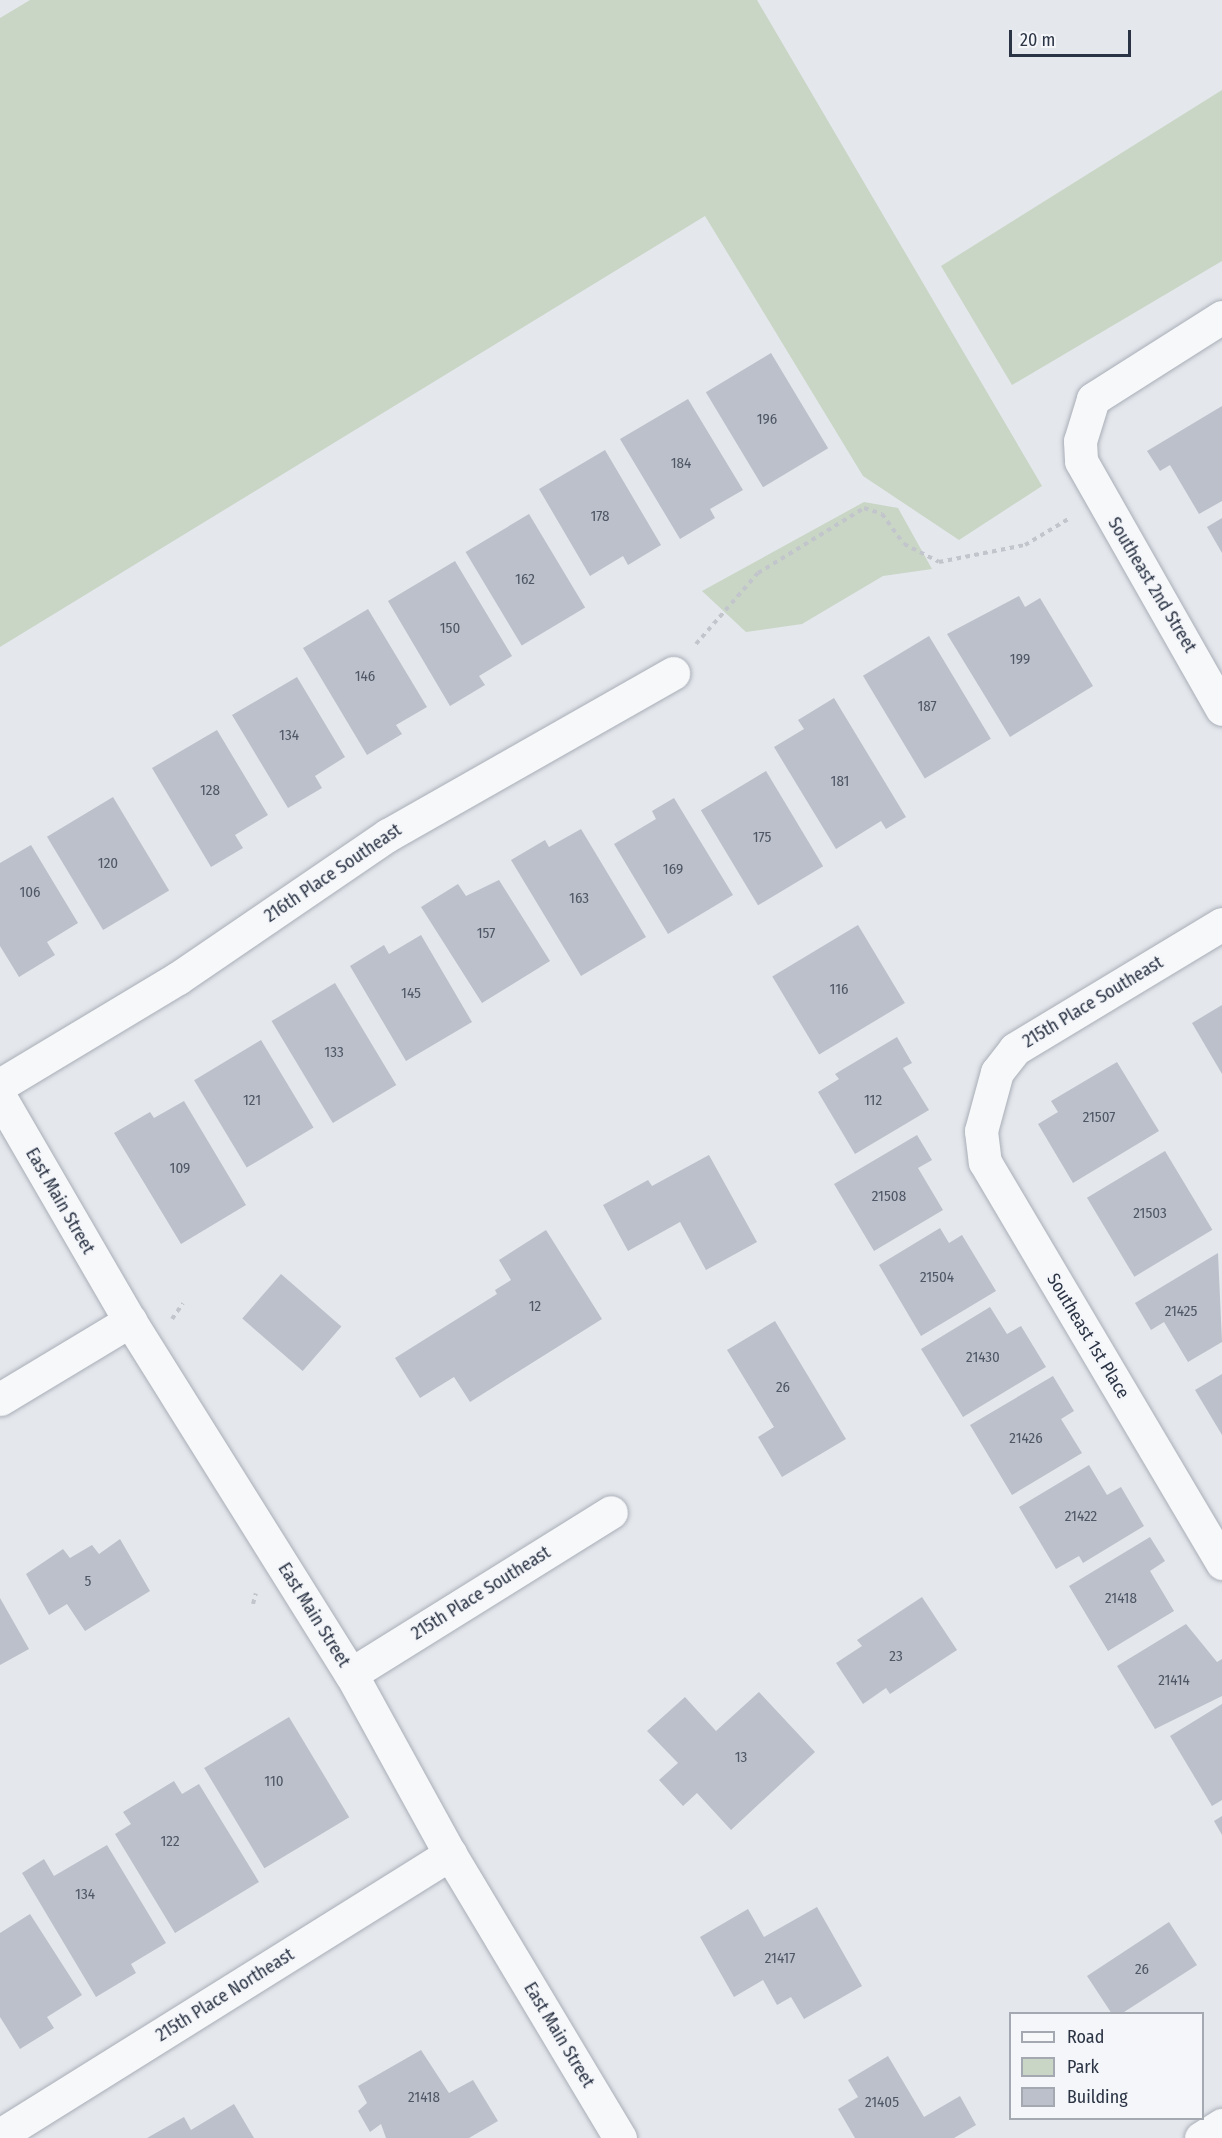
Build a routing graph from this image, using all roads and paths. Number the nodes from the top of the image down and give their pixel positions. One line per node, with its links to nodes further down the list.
1 (1222, 317): 4 (street, Southeast 2nd Street)
2 (1076, 509): 3 (path)
3 (673, 673): 6 (street, 216th Place Southeast)
4 (1222, 709)
5 (1222, 924): 8 (street, 215th Place Southeast)
6 (0, 1085)
7 (0, 1097): 10 (street, East Main Street)
8 (986, 1101): 14 (street, Southeast 1st Place)
9 (183, 1303): 11 (path)
10 (130, 1321): 12 (street); 15 (street, East Main Street)
11 (164, 1326)
12 (0, 1399)
13 (611, 1512): 15 (street, 215th Place Southeast)
14 (1222, 1563)
15 (351, 1674): 16 (street, East Main Street)
16 (450, 1854): 18 (street, 215th Place Northeast); 19 (street, East Main Street)
17 (1222, 2125): 20 (street)
18 (0, 2135)
19 (620, 2138)
20 (1201, 2138)

